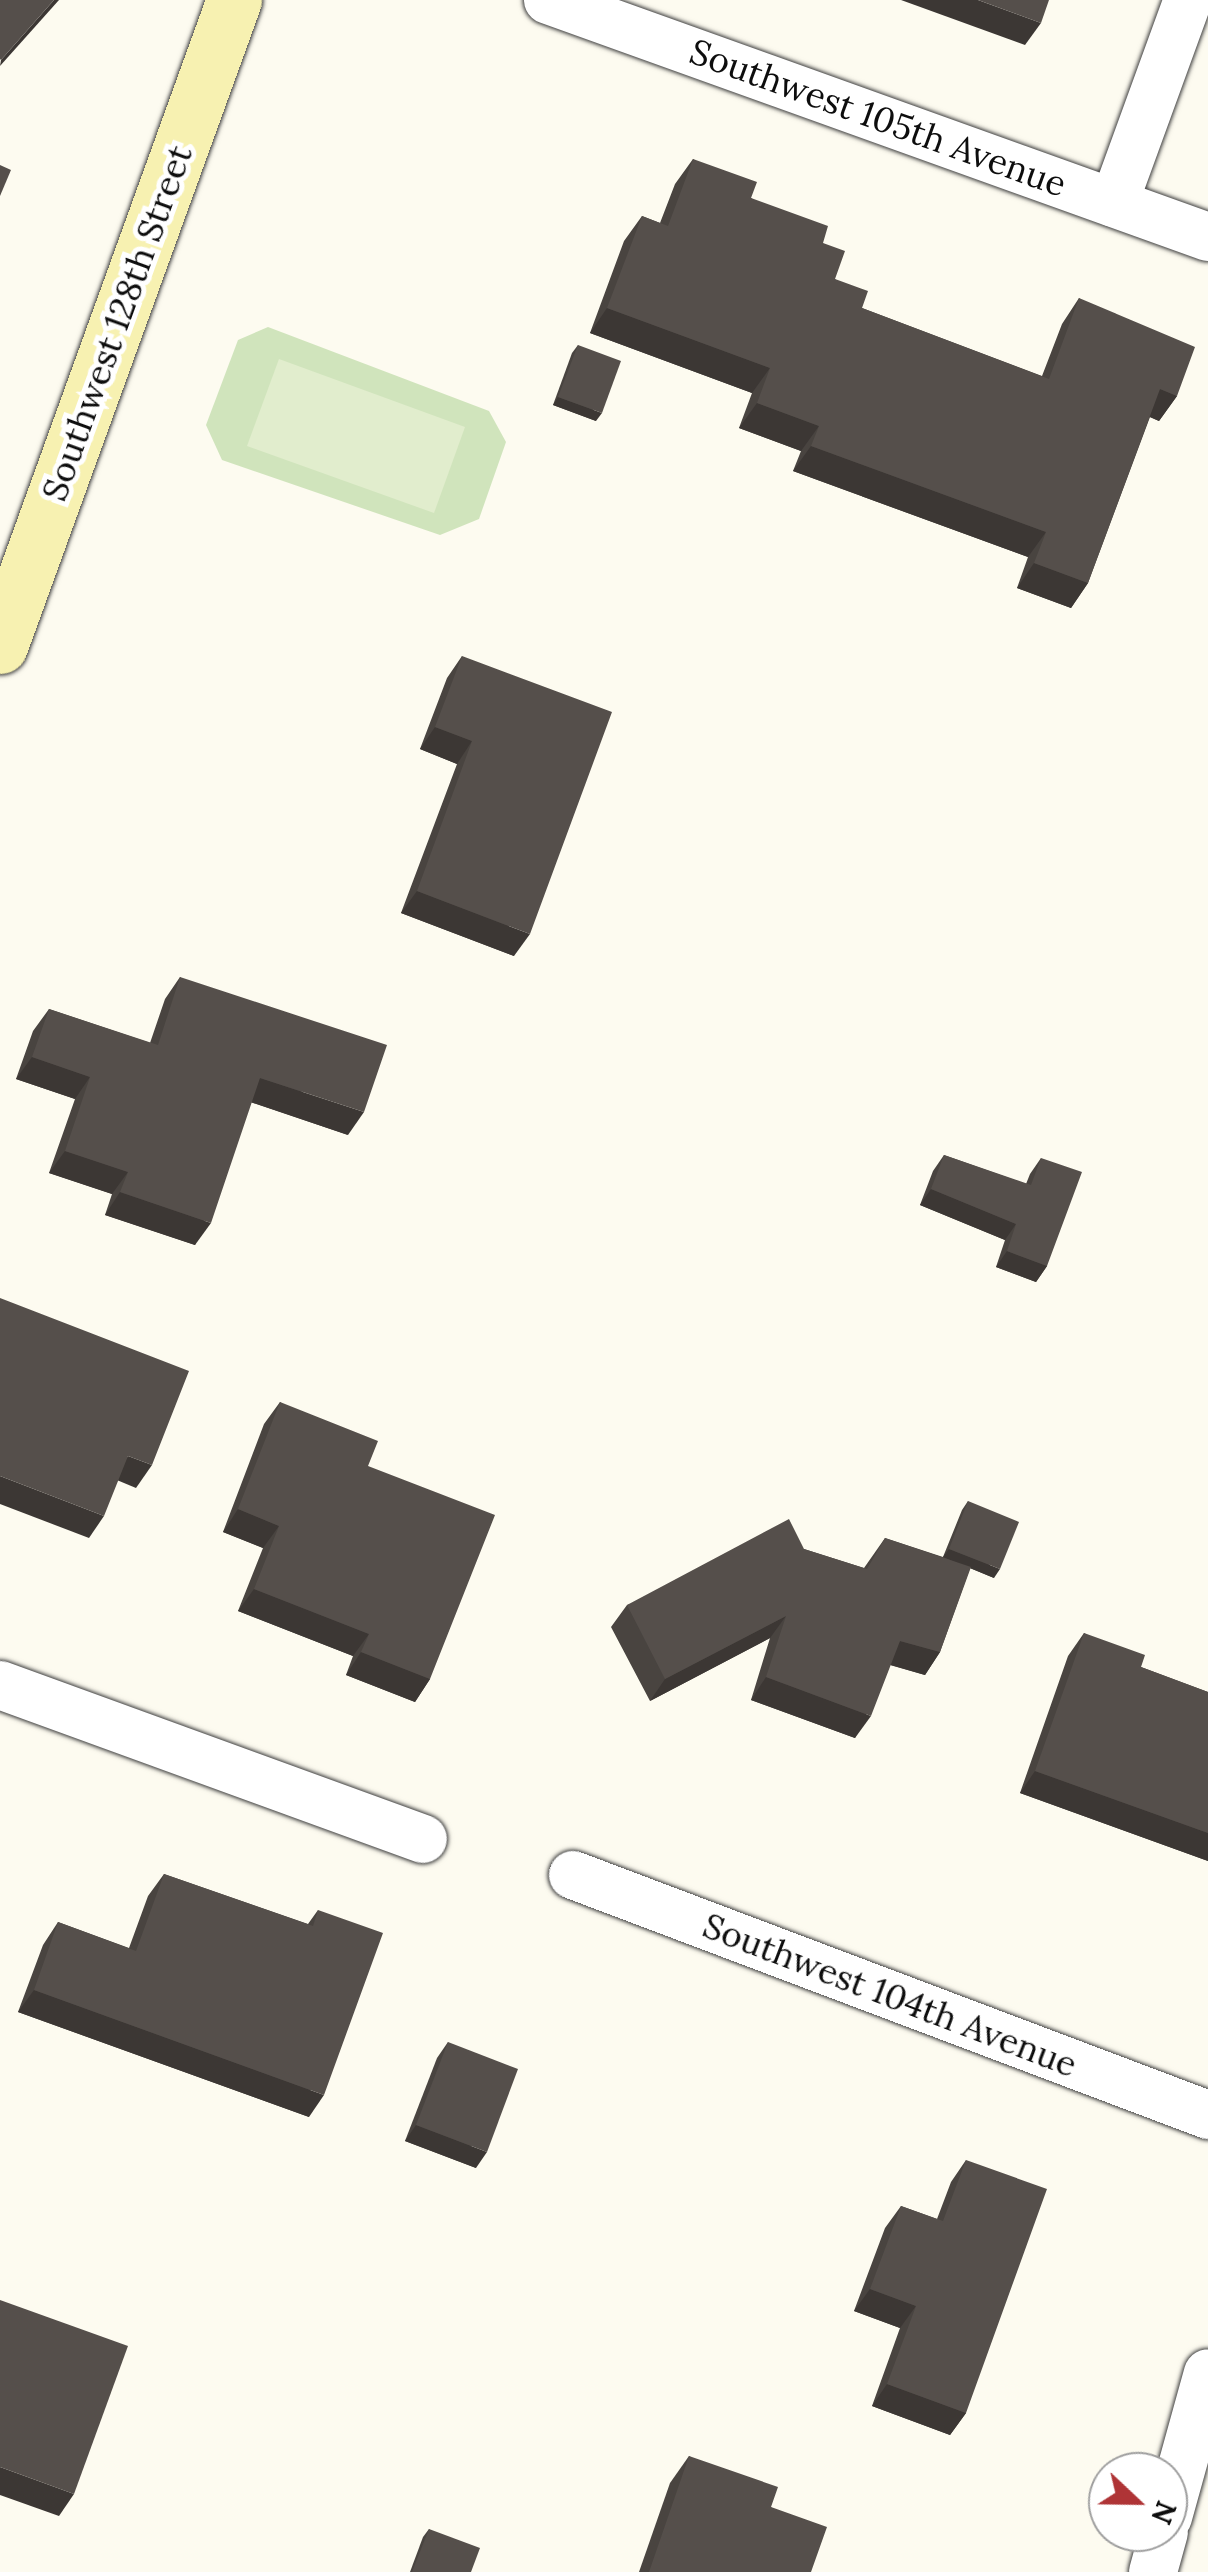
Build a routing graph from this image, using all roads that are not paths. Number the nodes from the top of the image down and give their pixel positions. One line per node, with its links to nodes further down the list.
1 (234, 0): 6 (street, Southwest 128th Street)
2 (548, 0): 4 (street, Southwest 105th Avenue)
3 (1188, 0): 4 (street)
4 (1114, 203): 5 (street, Southwest 105th Avenue)
5 (1208, 237)
6 (0, 646)
7 (0, 1685): 8 (street)
8 (423, 1839)
9 (573, 1875): 10 (street, Southwest 104th Avenue)
10 (1208, 2115)
11 (1208, 2373): 12 (street)
12 (1186, 2452)

